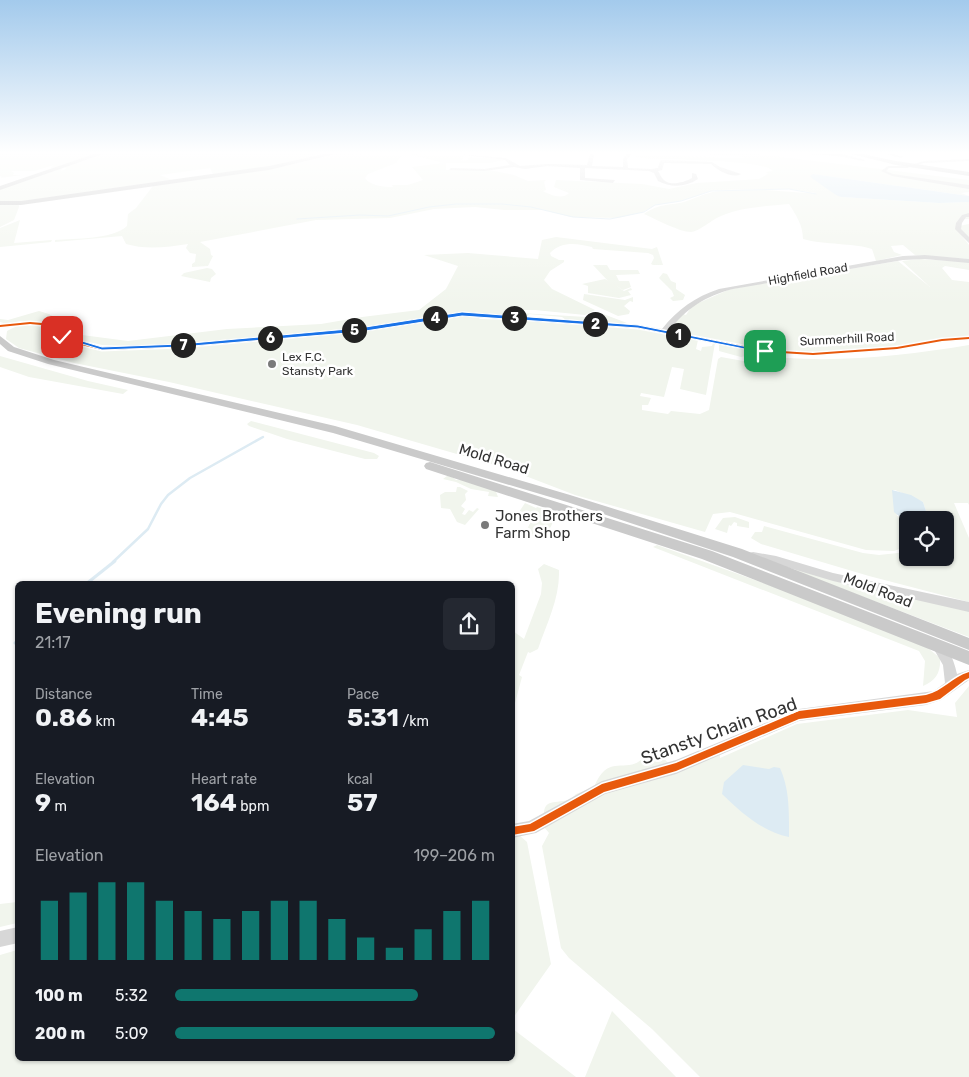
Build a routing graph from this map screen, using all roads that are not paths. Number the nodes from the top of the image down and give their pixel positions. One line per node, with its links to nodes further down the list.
1 (969, 214): 2 (street)
2 (969, 241)
3 (969, 261): 6 (street, Highfield Road)
4 (16, 325): 5 (street, Summerhill Road); 6 (street, Summerhill Road); 7 (street, Summerhill Road)
5 (0, 326)
6 (664, 332): 8 (street, Summerhill Road)
7 (0, 334)
8 (969, 338)
9 (0, 339): 11 (main road, Mold Road)
10 (0, 354): 14 (main road, Mold Road)
11 (737, 553): 12 (street); 13 (main road, Mold Road)
12 (969, 607)
13 (969, 644)
14 (938, 646): 15 (main road, Mold Road); 17 (street)
15 (969, 658)
16 (969, 675): 17 (street, Stansty Chain Road)
17 (951, 684): 18 (street, Stansty Chain Road)
18 (515, 830)
19 (15, 936): 20 (street)
20 (0, 939)

